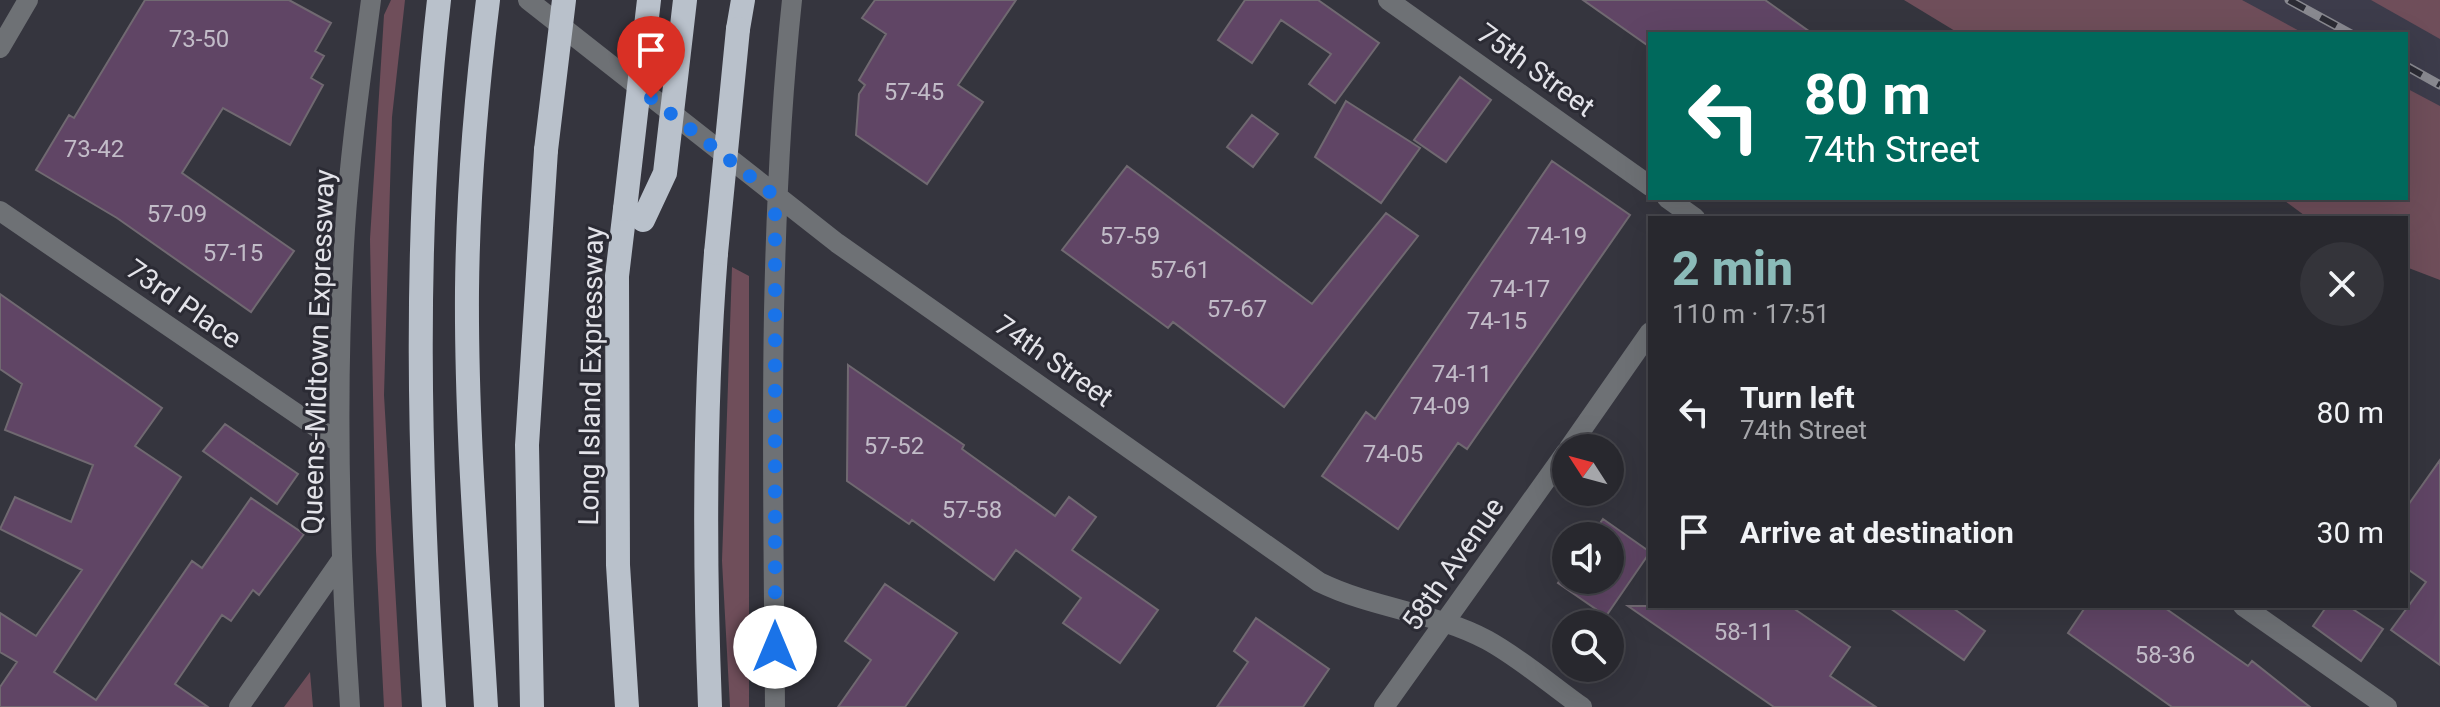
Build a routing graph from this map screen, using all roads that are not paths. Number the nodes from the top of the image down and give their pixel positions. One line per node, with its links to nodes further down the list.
1 (28, 0): 12 (street)
2 (371, 0): 21 (street, Queens-Midtown Expressway)
3 (439, 0): 28 (highway)
4 (488, 0): 29 (highway)
5 (528, 0): 14 (street, 74th Street)
6 (564, 0): 30 (highway, Long Island Expressway, bridge)
7 (649, 0): 17 (highway, Long Island Expressway, bridge)
8 (685, 0): 17 (highway, bridge)
9 (743, 0): 32 (highway, bridge)
10 (792, 0): 14 (street)
11 (1388, 0): 13 (street, 75th Street)
12 (0, 48)
13 (1648, 185)
14 (775, 196): 25 (street, 74th Street); 33 (street)
15 (1670, 200): 18 (street)
16 (0, 211): 21 (street, 73rd Place)
17 (634, 214): 31 (highway, Long Island Expressway)
18 (1692, 216)
19 (1648, 335): 20 (street, 58th Avenue)
20 (1578, 434)
21 (338, 442): 23 (street, Queens-Midtown Expressway)
22 (1552, 471): 25 (street, 58th Avenue)
23 (340, 562): 26 (street); 27 (street, Queens-Midtown Expressway)
24 (2246, 608): 36 (street)
25 (1444, 622): 34 (street, 58th Avenue); 35 (street, 74th Street)
26 (239, 707)
27 (350, 707)
28 (434, 707)
29 (486, 707)
30 (532, 707)
31 (627, 707)
32 (710, 707)
33 (775, 707)
34 (1384, 707)
35 (1582, 707)
36 (2387, 707)

